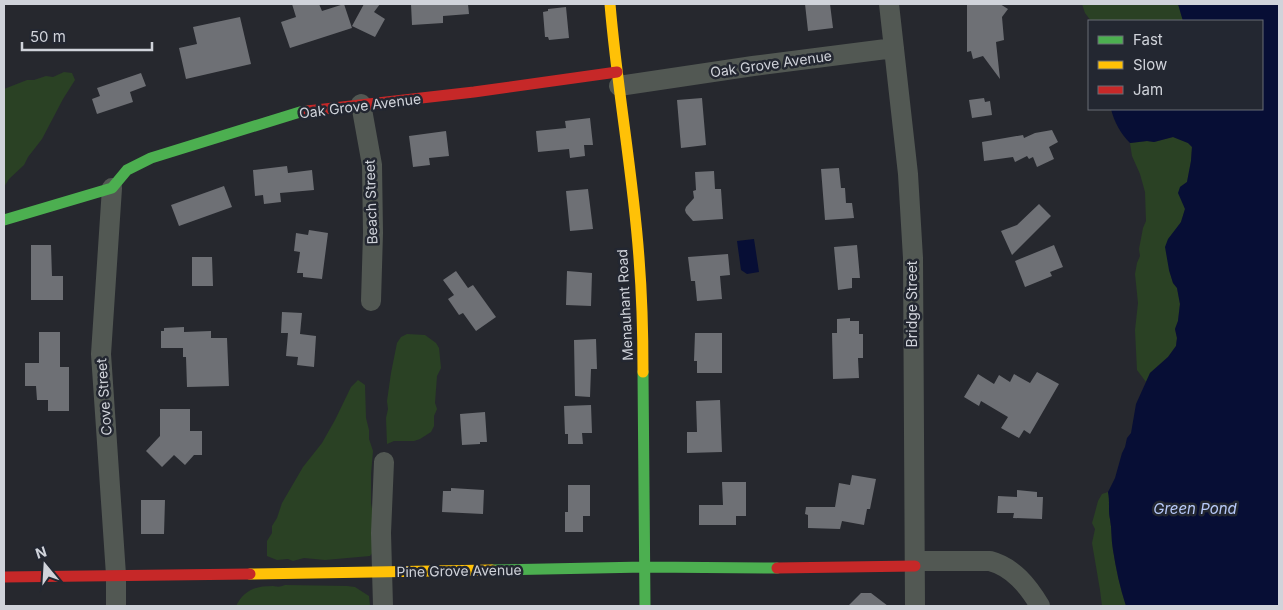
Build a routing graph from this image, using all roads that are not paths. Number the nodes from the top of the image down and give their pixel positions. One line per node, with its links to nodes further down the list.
1 (610, 4): 4 (street, Menauhant Road)
2 (889, 4): 3 (street, Bridge Street)
3 (894, 48): 4 (street, Oak Grove Avenue); 10 (street, Bridge Street)
4 (618, 79): 5 (street, Oak Grove Avenue); 11 (street, Menauhant Road)
5 (361, 104): 6 (street, Oak Grove Avenue); 8 (street, Beach Street)
6 (112, 188): 7 (street); 13 (street, Cove Street)
7 (4, 220)
8 (371, 301)
9 (384, 462): 12 (street)
10 (915, 563): 11 (street, Pine Grove Avenue); 18 (street, Bridge Street); 19 (street, Pine Grove Avenue)
11 (645, 566): 12 (street, Pine Grove Avenue); 17 (street, Menauhant Road)
12 (382, 572): 13 (street, Pine Grove Avenue); 16 (street)
13 (116, 575): 14 (street, Pine Grove Avenue); 15 (street, Cove Street)
14 (4, 577)
15 (116, 606)
16 (383, 606)
17 (645, 606)
18 (915, 606)
19 (1040, 606)

